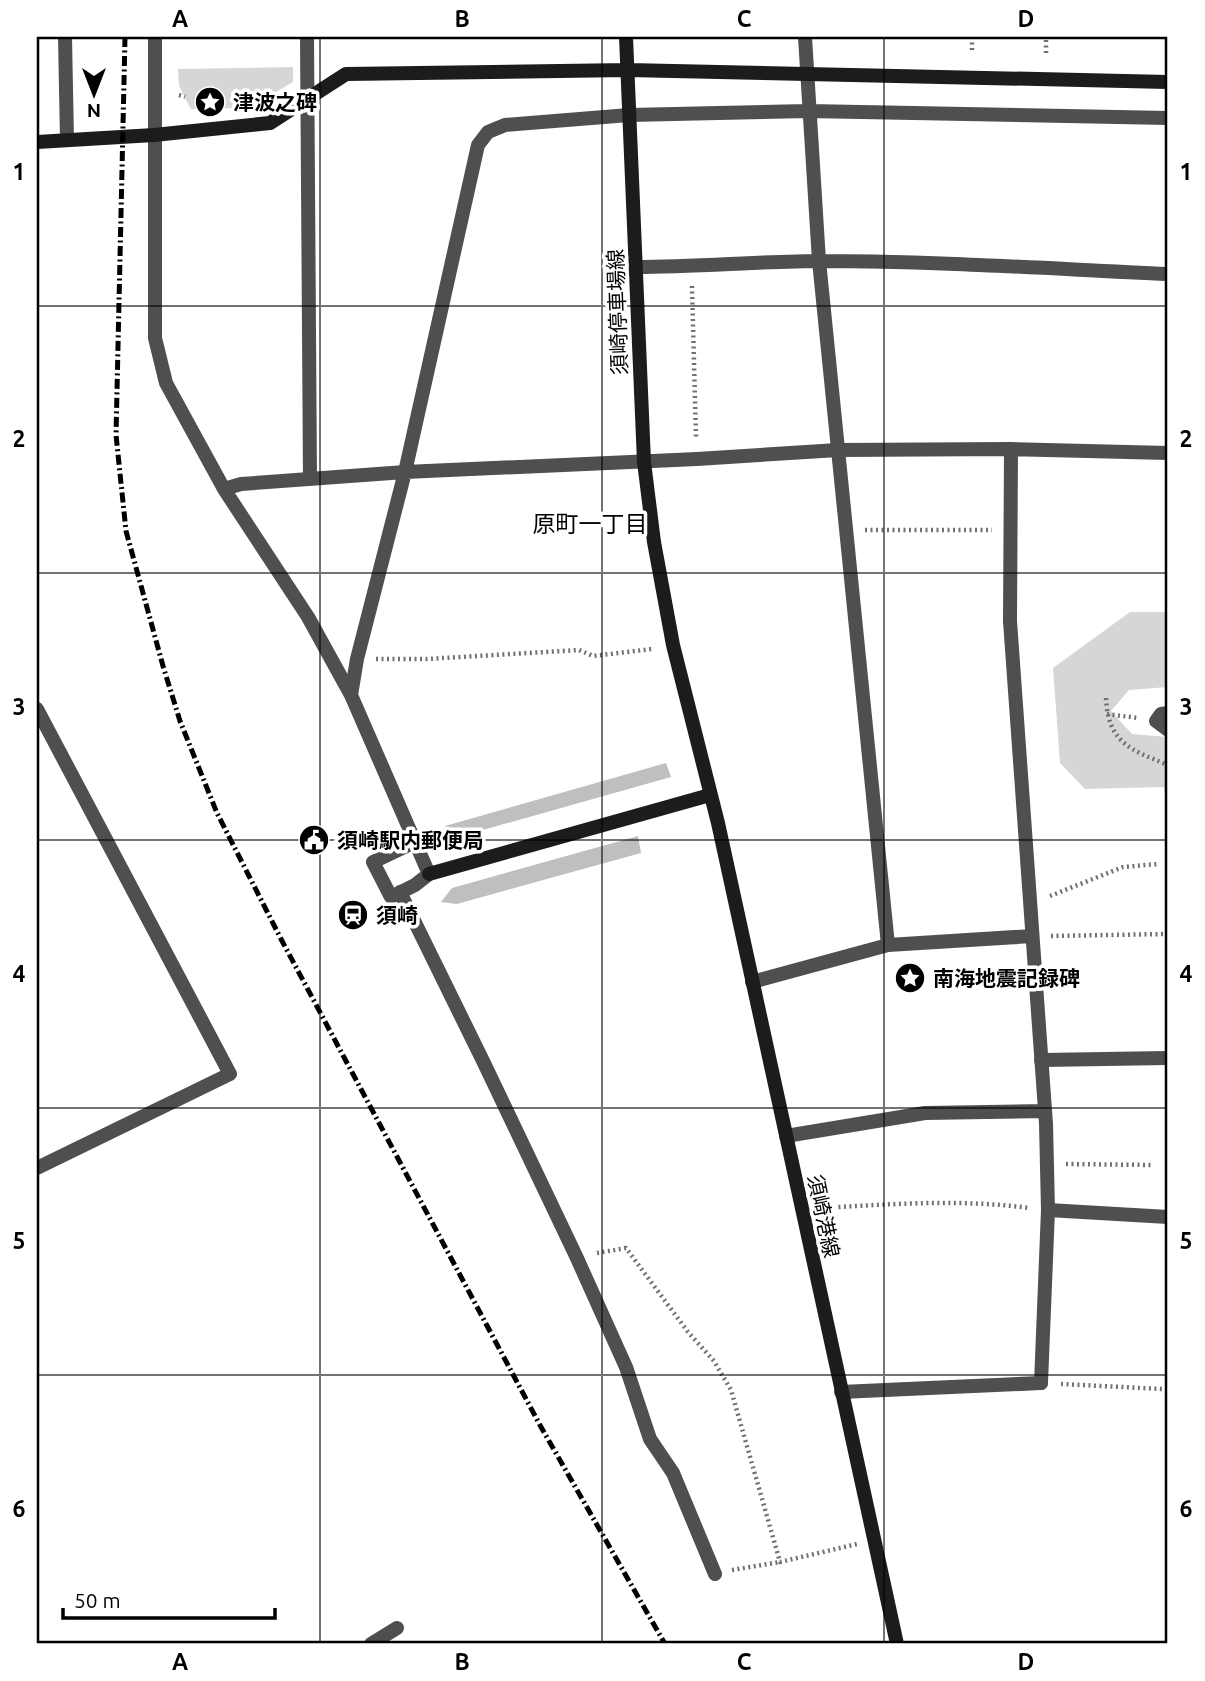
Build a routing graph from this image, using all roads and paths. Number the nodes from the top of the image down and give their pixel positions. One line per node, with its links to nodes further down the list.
1 (65, 37): 18 (street)
2 (155, 37): 17 (street)
3 (307, 37): 13 (street)
4 (626, 37): 10 (main road, 須崎停車場線)
5 (805, 37): 11 (street)
6 (972, 37): 8 (path)
7 (1046, 37): 9 (path)
8 (972, 51)
9 (1046, 53)
10 (628, 70): 11 (main road); 13 (main road); 15 (main road, 須崎停車場線)
11 (805, 74): 12 (main road); 14 (street)
12 (1168, 82)
13 (308, 99): 17 (main road); 30 (street)
14 (808, 111): 15 (street); 16 (street); 20 (street)
15 (629, 115): 21 (main road, 須崎停車場線); 29 (street)
16 (1168, 118)
17 (154, 135): 18 (main road); 31 (street)
18 (67, 140): 19 (main road)
19 (37, 142)
20 (819, 261): 22 (street); 23 (street); 25 (street)
21 (636, 267): 22 (street); 28 (main road, 須崎停車場線)
22 (691, 267): 27 (path)
23 (1168, 274)
24 (1012, 449): 25 (street); 26 (street); 33 (street)
25 (838, 450): 27 (street); 32 (street)
26 (1168, 453)
27 (697, 459): 28 (street)
28 (644, 462): 29 (street); 34 (main road, 須崎停車場線)
29 (405, 472): 30 (street); 35 (street)
30 (310, 479): 31 (street)
31 (225, 489): 36 (street)
32 (846, 530): 33 (path); 50 (street)
33 (1011, 530): 47 (street)
34 (673, 645): 35 (path); 42 (main road, 須崎停車場線)
35 (357, 659): 36 (street)
36 (351, 695): 43 (street)
37 (1107, 698): 39 (path)
38 (37, 709): 58 (street)
39 (1107, 714): 40 (path); 41 (path)
40 (1164, 721)
41 (1168, 765)
42 (710, 796): 45 (main road); 51 (main road, 須崎港線)
43 (415, 842): 45 (street); 46 (street)
44 (1158, 864): 47 (path)
45 (429, 874): 46 (street)
46 (400, 892): 62 (street)
47 (1030, 903): 49 (street)
48 (1168, 934): 49 (path)
49 (1032, 936): 50 (street); 53 (street)
50 (888, 945): 51 (street)
51 (752, 982): 55 (main road, 須崎港線)
52 (1168, 1058): 53 (street)
53 (1041, 1060): 54 (street)
54 (1045, 1111): 55 (street); 56 (street)
55 (786, 1136): 59 (main road, 須崎港線)
56 (1047, 1163): 57 (path); 60 (street)
57 (1153, 1165)
58 (37, 1168)
59 (801, 1210): 60 (path); 65 (main road, 須崎港線)
60 (1048, 1210): 61 (street); 63 (street)
61 (1168, 1217)
62 (576, 1256): 67 (path); 68 (street)
63 (1041, 1383): 64 (path); 65 (street)
64 (1162, 1389)
65 (841, 1392): 66 (main road, 須崎港線)
66 (876, 1540): 67 (path); 71 (main road, 須崎港線)
67 (780, 1562): 68 (path)
68 (715, 1574)
69 (397, 1628): 70 (street)
70 (371, 1644)
71 (897, 1644)

